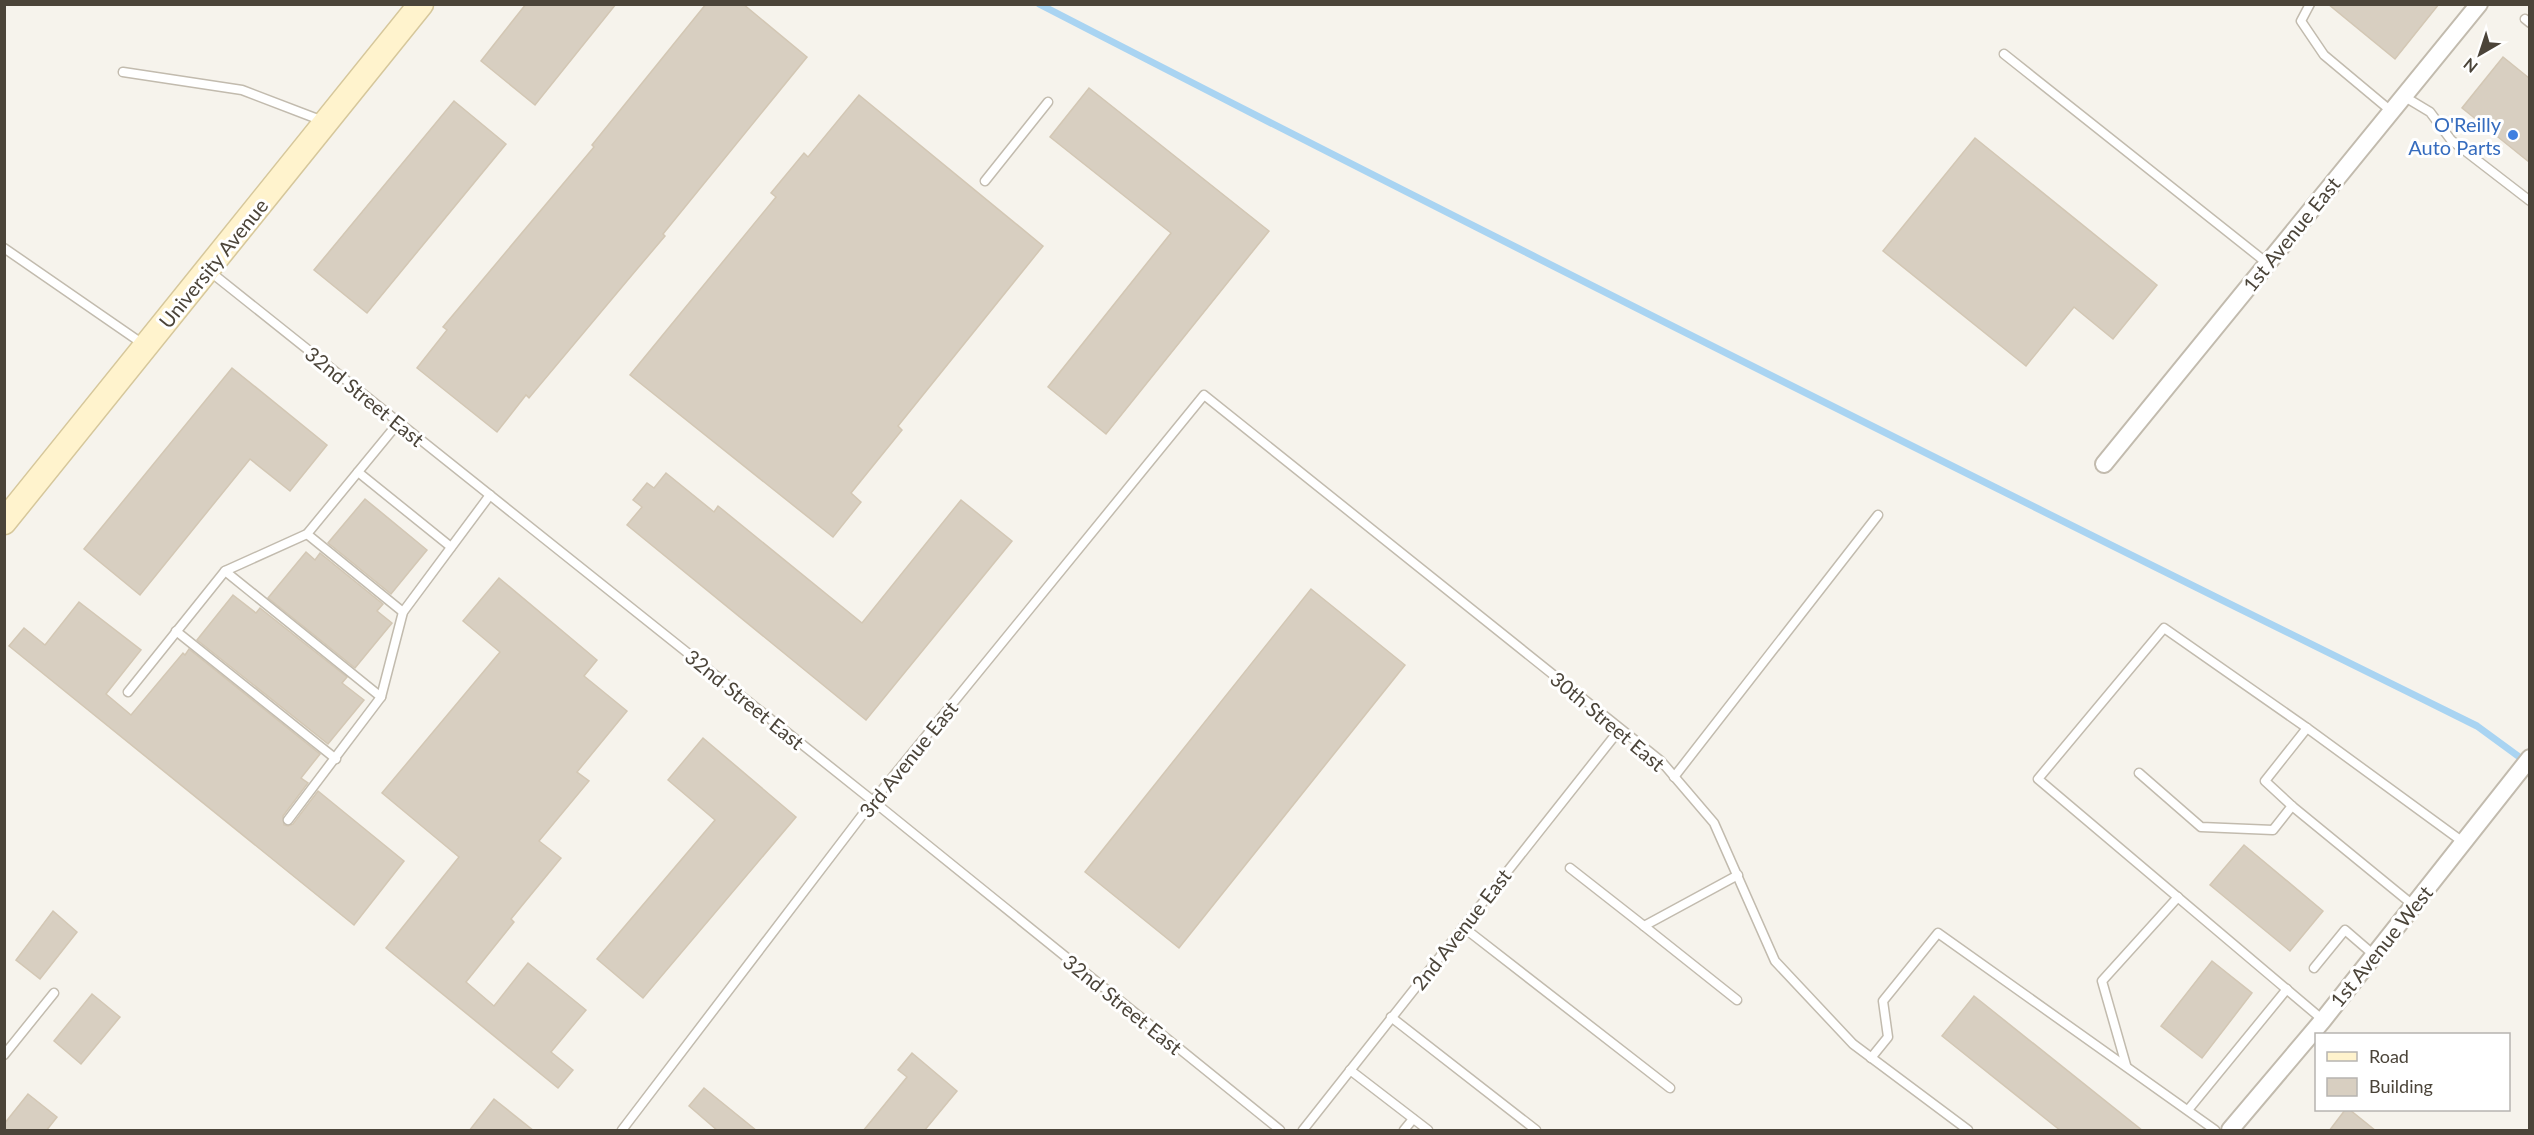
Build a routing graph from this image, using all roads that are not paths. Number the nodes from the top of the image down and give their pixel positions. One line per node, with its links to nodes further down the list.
1 (421, 4): 9 (street, University Avenue)
2 (2310, 4): 8 (lane)
3 (2479, 4): 6 (street, 1st Avenue East)
4 (2004, 54): 13 (lane)
5 (123, 72): 9 (lane)
6 (2405, 97): 8 (street, 1st Avenue East); 11 (lane)
7 (1048, 102): 10 (lane)
8 (2391, 111): 13 (street, 1st Avenue East)
9 (327, 122): 14 (street, University Avenue)
10 (985, 181)
11 (2529, 201)
12 (4, 248): 15 (lane)
13 (2267, 263): 18 (street, 1st Avenue East)
14 (208, 270): 15 (street, University Avenue); 17 (lane, 32nd Street East)
15 (146, 346): 21 (street, University Avenue)
16 (1204, 395): 31 (lane, 30th Street East); 36 (lane, 3rd Avenue East)
17 (399, 422): 19 (lane); 20 (lane, 32nd Street East)
18 (2104, 464)
19 (358, 472): 23 (lane); 24 (lane)
20 (490, 495): 24 (lane); 36 (lane, 32nd Street East)
21 (8, 512)
22 (1878, 515): 35 (lane)
23 (307, 534): 25 (lane); 26 (lane)
24 (451, 547): 26 (lane)
25 (225, 571): 27 (lane); 29 (lane)
26 (403, 612): 29 (lane)
27 (176, 631): 28 (lane); 33 (lane)
28 (128, 692)
29 (381, 697): 33 (lane)
30 (2307, 728): 37 (lane); 39 (lane); 42 (lane)
31 (1620, 729): 35 (lane, 30th Street East); 45 (lane, 2nd Avenue East)
32 (2529, 758): 39 (street, 1st Avenue West)
33 (336, 759): 38 (lane)
34 (2139, 773): 37 (lane)
35 (1674, 777): 41 (lane, 30th Street East)
36 (873, 801): 60 (lane, 3rd Avenue East); 61 (lane, 32nd Street East)
37 (2292, 806): 43 (lane)
38 (288, 820)
39 (2463, 842): 43 (street, 1st Avenue West)
40 (1569, 868): 44 (lane)
41 (1737, 875): 44 (lane); 54 (lane, 30th Street East)
42 (2178, 897): 48 (lane); 55 (lane)
43 (2413, 905): 46 (street, 1st Avenue West)
44 (1644, 926): 50 (lane)
45 (1463, 927): 51 (lane, 2nd Avenue East); 57 (lane)
46 (2374, 955): 47 (lane); 52 (street, 1st Avenue West)
47 (2314, 968)
48 (2287, 989): 52 (lane); 58 (lane)
49 (54, 993): 53 (lane)
50 (1737, 1000)
51 (1391, 1017): 56 (lane, 2nd Avenue East); 65 (lane)
52 (2323, 1020): 68 (street, 1st Avenue West)
53 (4, 1056)
54 (1871, 1058): 55 (lane); 66 (lane, 30th Street East)
55 (2126, 1065): 58 (lane)
56 (1350, 1070): 59 (lane); 62 (lane, 2nd Avenue East)
57 (1670, 1088)
58 (2188, 1110): 67 (lane)
59 (1413, 1119): 63 (lane); 64 (lane)
60 (622, 1131)
61 (1280, 1131)
62 (1303, 1131)
63 (1404, 1131)
64 (1428, 1131)
65 (1536, 1131)
66 (1968, 1131)
67 (2215, 1131)
68 (2230, 1131)

